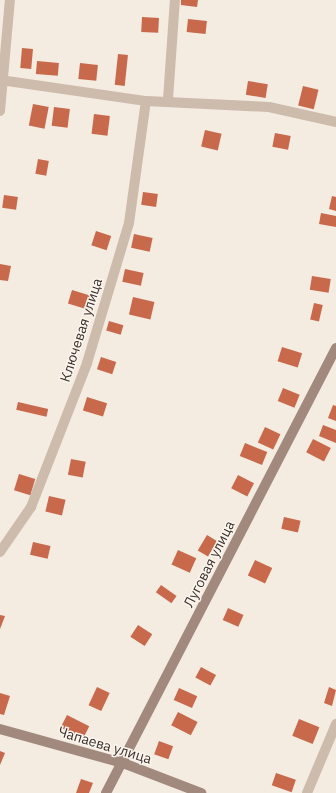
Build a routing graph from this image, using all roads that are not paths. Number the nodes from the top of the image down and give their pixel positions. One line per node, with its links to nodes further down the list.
1 (10, 0): 3 (street)
2 (175, 0): 4 (street)
3 (1, 80): 5 (street); 6 (street)
4 (168, 99): 5 (street); 7 (street)
5 (146, 101): 9 (street, Ключевая улица)
6 (0, 111)
7 (336, 122)
8 (336, 348): 12 (street, Луговая улица)
9 (0, 552)
10 (336, 724): 15 (street)
11 (0, 729): 12 (street, Чапаева улица)
12 (123, 763): 13 (street, Луговая улица); 14 (street, Чапаева улица)
13 (106, 793)
14 (201, 793)
15 (307, 793)

